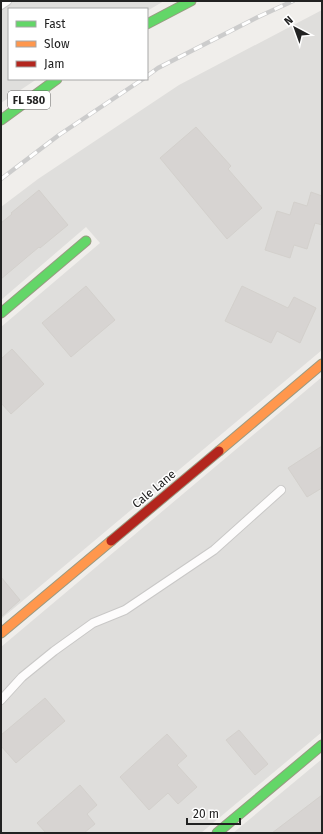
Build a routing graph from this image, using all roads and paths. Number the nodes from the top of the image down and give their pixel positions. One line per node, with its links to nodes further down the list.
1 (7, 1): 3 (lane)
2 (191, 1): 4 (street)
3 (1, 5)
4 (148, 23)
5 (56, 80): 6 (street, FL 580)
6 (1, 120)
7 (86, 241): 8 (street)
8 (1, 313)
9 (322, 364): 11 (street, Cale Lane)
10 (281, 490): 12 (lane)
11 (1, 633)
12 (1, 700)
13 (322, 745): 14 (street)
14 (217, 833)

